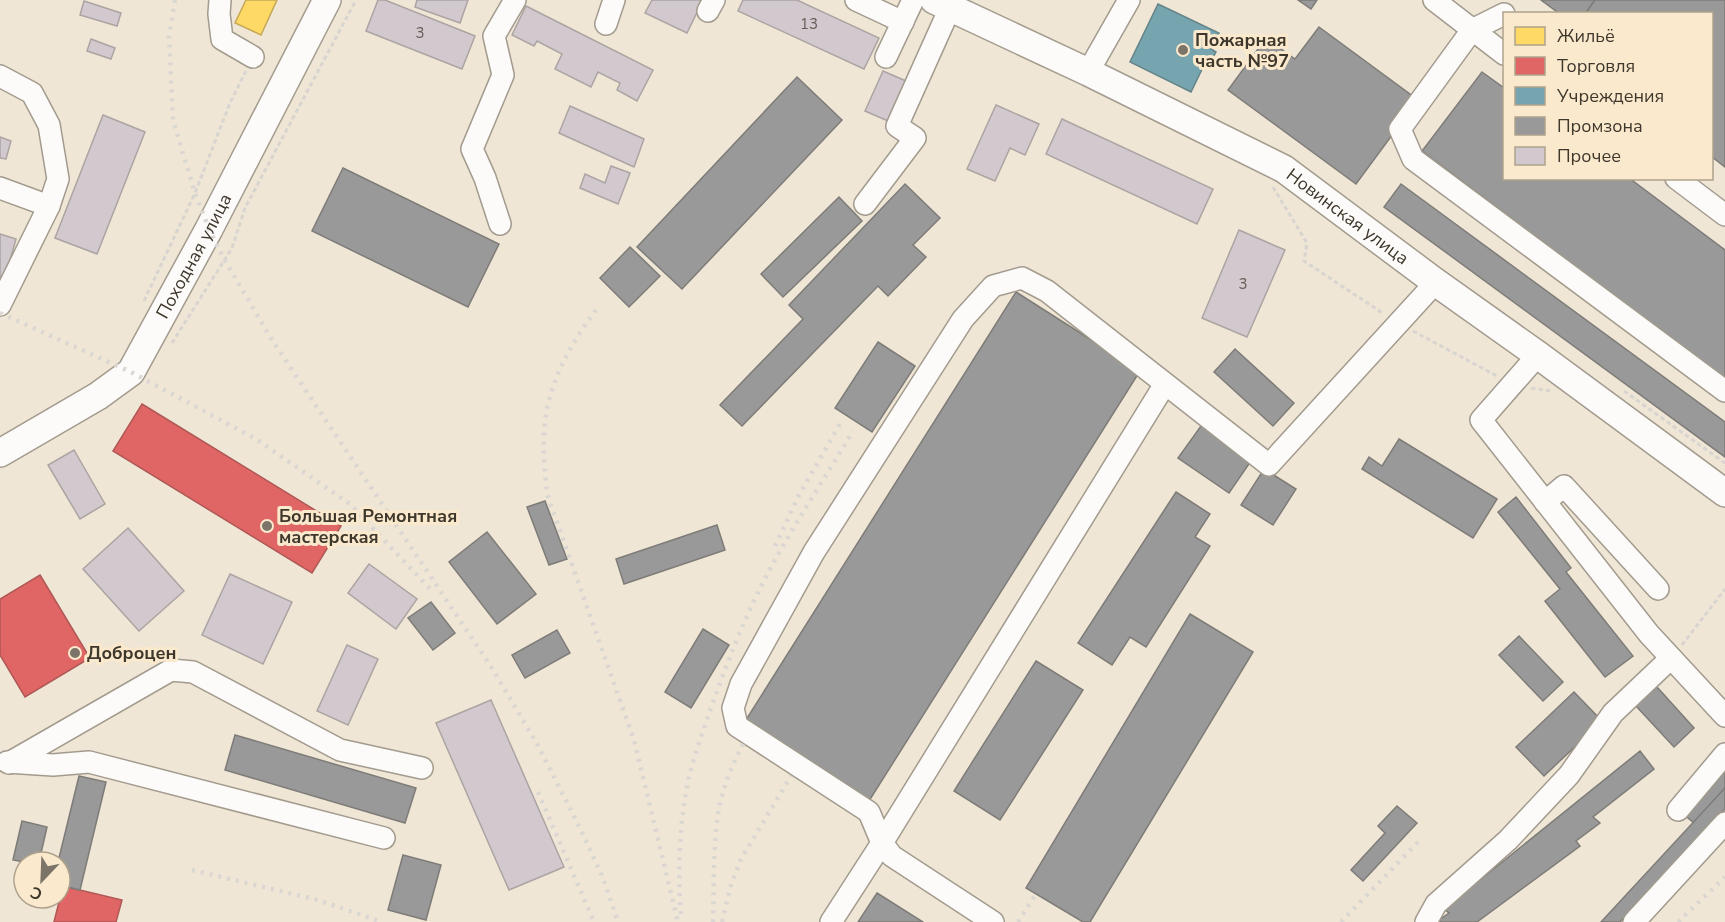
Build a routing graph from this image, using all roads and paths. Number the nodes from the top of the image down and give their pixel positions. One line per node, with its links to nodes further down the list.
1 (220, 0): 17 (street)
2 (327, 0): 33 (main road, Походная улица)
3 (515, 0): 26 (street)
4 (614, 0): 14 (street)
5 (856, 0): 13 (street)
6 (914, 0): 13 (street)
7 (1129, 0): 19 (street)
8 (1434, 0): 15 (street)
9 (1515, 0): 11 (street)
10 (942, 4): 19 (main road, Новинская улица); 23 (street)
11 (1509, 12)
12 (1503, 15): 15 (street)
13 (903, 22): 18 (street)
14 (606, 24)
15 (1472, 30): 16 (street); 32 (street)
16 (1503, 53)
17 (253, 57): 28 (path)
18 (886, 57)
19 (1088, 72): 27 (main road, Новинская улица)
20 (0, 76): 24 (street)
21 (1679, 180): 25 (street)
22 (0, 188): 24 (street)
23 (865, 204)
24 (49, 206): 29 (street)
25 (1725, 215)
26 (500, 224)
27 (1434, 281): 30 (main road, Новинская улица); 31 (street)
28 (143, 304)
29 (0, 305)
30 (1539, 355): 34 (main road, Новинская улица); 35 (street)
31 (1165, 384): 46 (street); 46 (street)
32 (1725, 391)
33 (0, 453)
34 (1725, 492)
35 (1545, 502): 36 (street); 38 (street)
36 (1658, 589)
37 (1725, 589): 38 (path)
38 (1671, 658): 39 (street); 49 (street)
39 (1725, 716)
40 (1725, 754): 43 (street)
41 (4, 761): 42 (street); 45 (street)
42 (422, 768)
43 (1678, 810)
44 (1725, 823): 50 (street)
45 (384, 838)
46 (882, 843): 47 (street); 48 (street)
47 (831, 922)
48 (993, 922)
49 (1426, 922)
50 (1634, 922)

